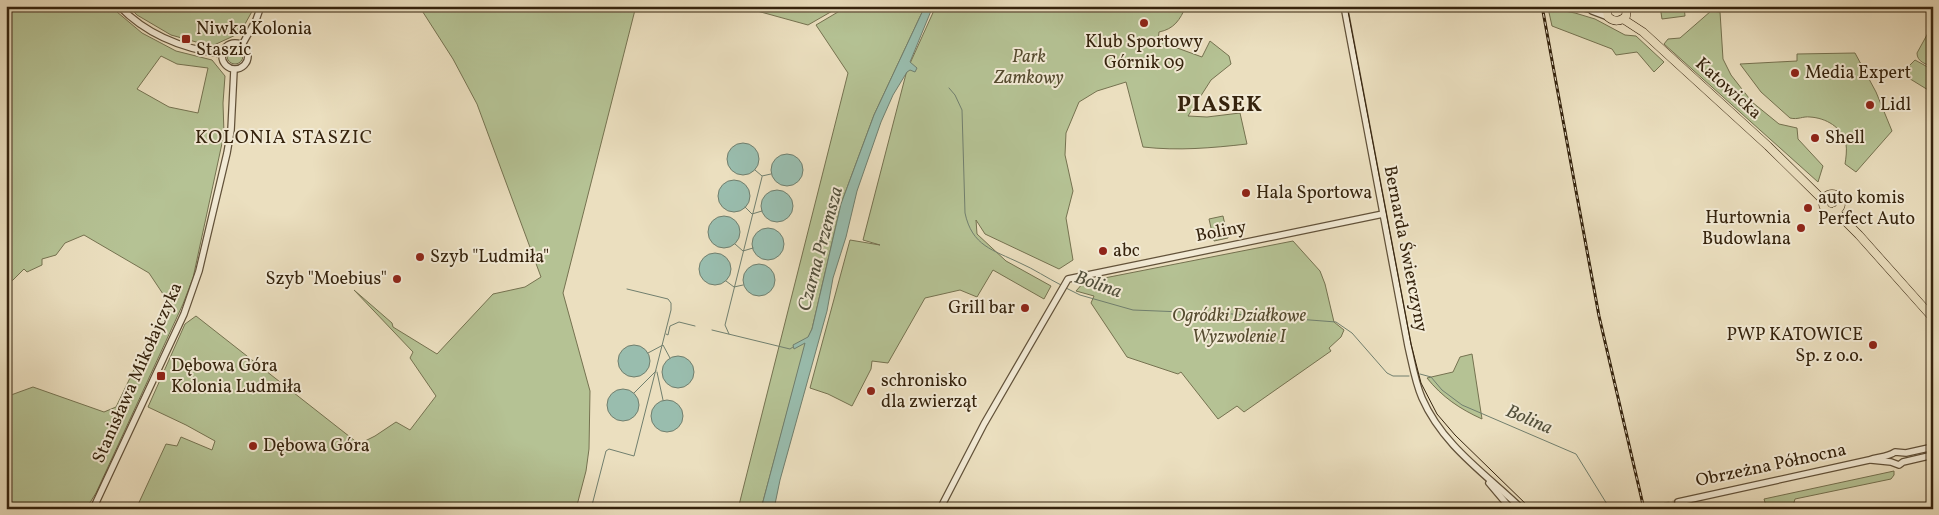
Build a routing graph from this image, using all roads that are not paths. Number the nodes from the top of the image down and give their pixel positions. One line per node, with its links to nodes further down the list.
1 (119, 6): 10 (street)
2 (261, 6): 9 (street)
3 (1344, 6): 14 (street, Bernarda Świerczyny)
4 (1573, 6): 6 (street)
5 (1605, 6): 6 (street); 8 (main road)
6 (1588, 9): 8 (street)
7 (1626, 12): 8 (main road); 12 (main road, Katowicka)
8 (1608, 17)
9 (242, 45): 10 (street); 11 (street)
10 (222, 54): 11 (street)
11 (234, 70): 23 (street, Stanisława Mikołajczyka)
12 (1826, 198): 13 (main road); 13 (main road)
13 (1837, 209): 15 (main road)
14 (1383, 214): 21 (street, Bernarda Świerczyny); 24 (street, Boliny)
15 (1933, 318)
16 (1933, 447): 17 (street, Obrzeżna Północna)
17 (1901, 453): 19 (street, Obrzeżna Północna); 20 (street)
18 (1933, 455): 20 (street, Obrzeżna Północna)
19 (1891, 459): 20 (street, Obrzeżna Północna); 22 (street, Obrzeżna Północna)
20 (1903, 462)
21 (1484, 476): 25 (street, Bernarda Świerczyny); 26 (street, Bernarda Świerczyny)
22 (1678, 502)
23 (93, 509)
24 (940, 509)
25 (1511, 509)
26 (1522, 509)

